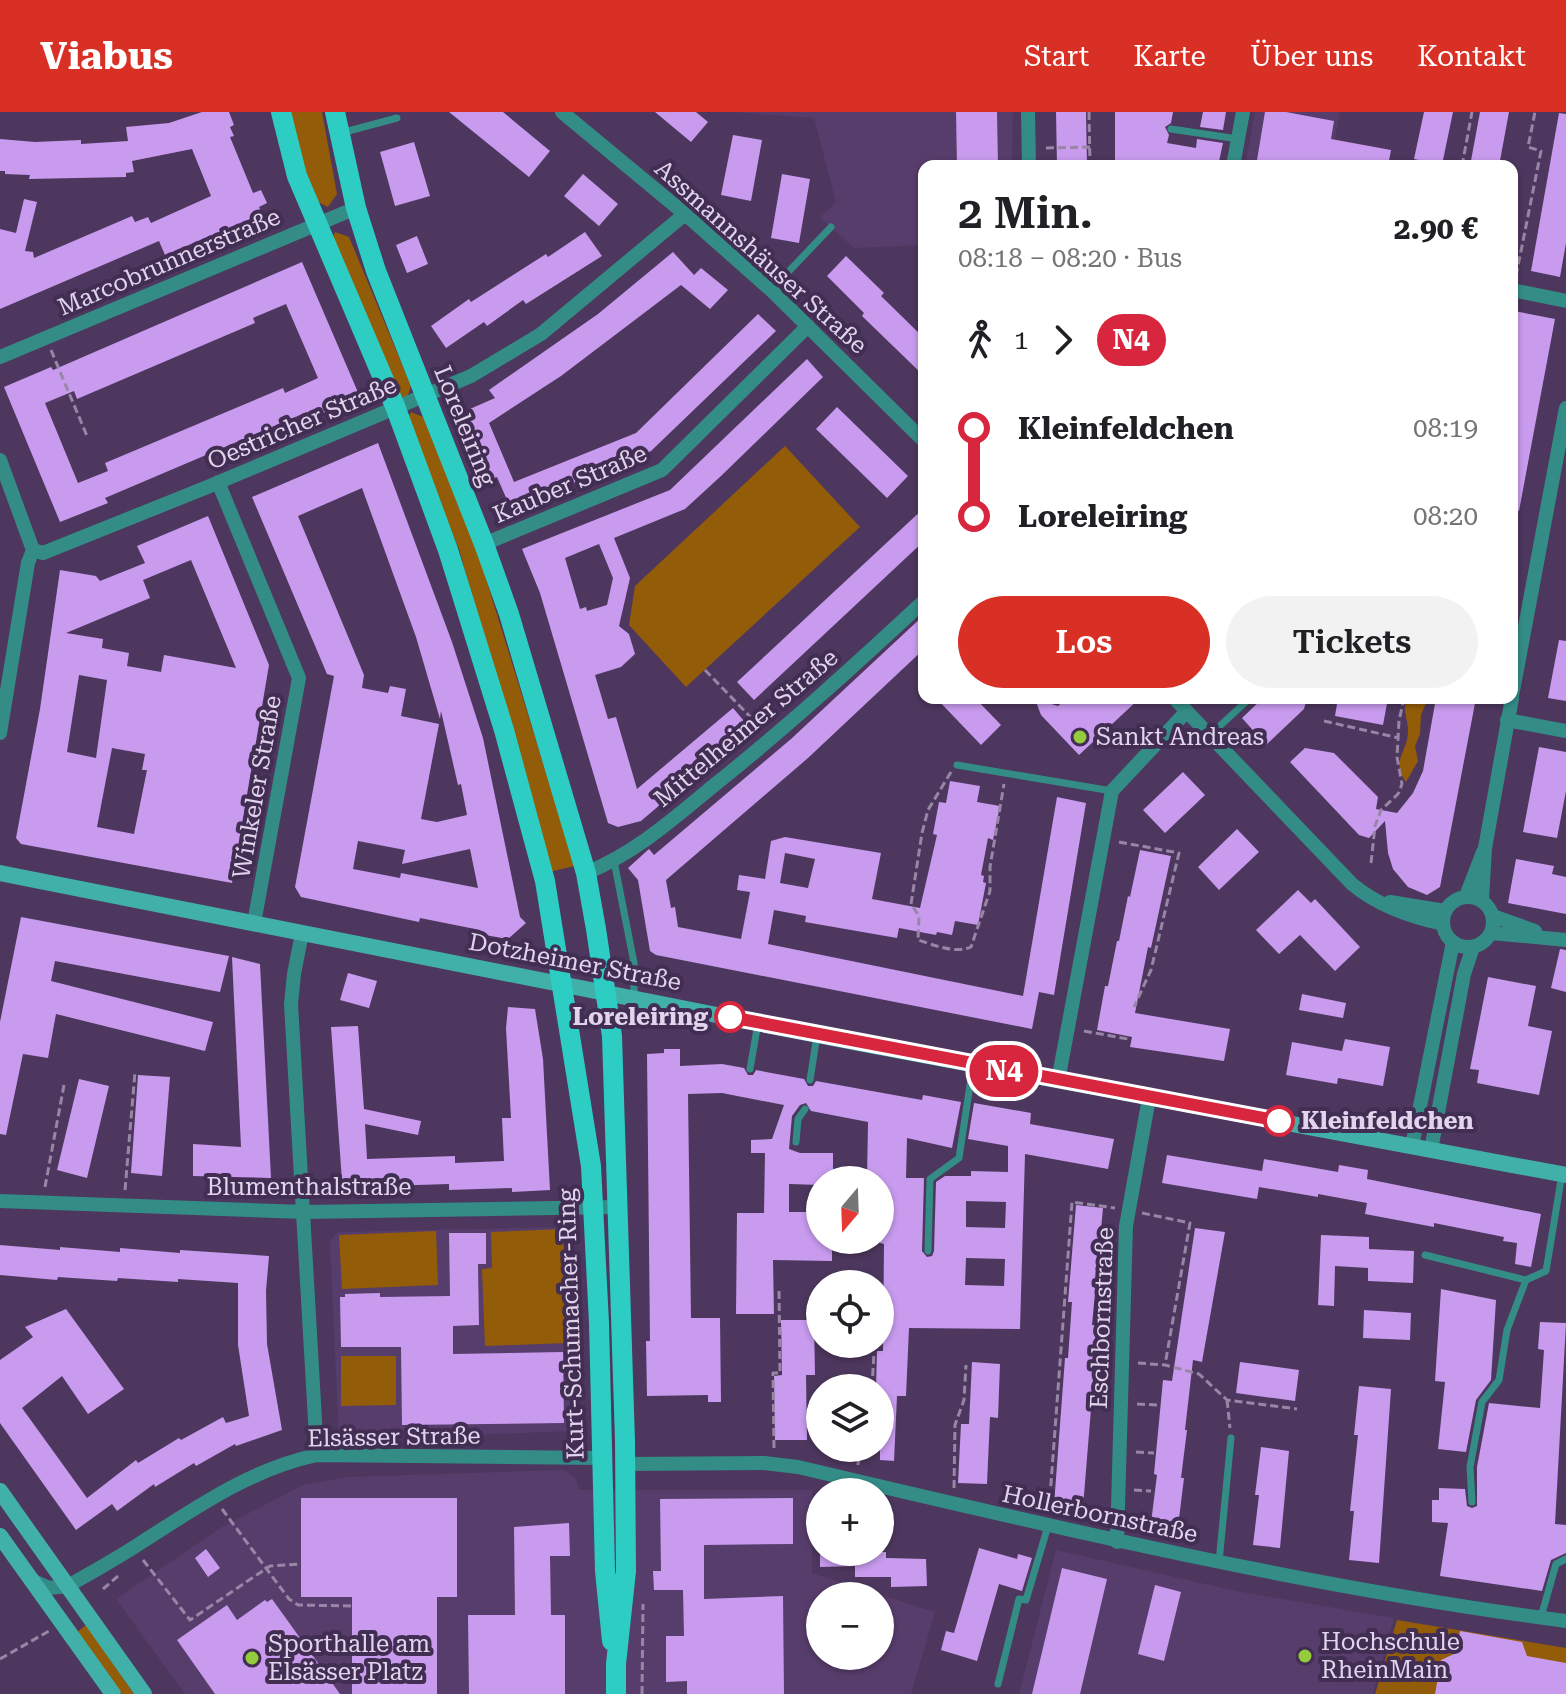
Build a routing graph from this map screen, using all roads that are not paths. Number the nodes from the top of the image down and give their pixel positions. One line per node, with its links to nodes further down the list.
1 (281, 112): 14 (main road)
2 (335, 112): 8 (main road, Loreleiring)
3 (562, 112): 13 (street, Assmannshäuser Straße)
4 (1028, 112): 10 (street)
5 (1243, 112): 9 (street)
6 (397, 118): 8 (lane)
7 (1171, 129): 9 (lane)
8 (339, 134): 12 (main road, Loreleiring)
9 (1238, 139): 11 (street)
10 (1029, 160)
11 (1234, 160)
12 (356, 208): 14 (street, Marcobrunnerstraße); 21 (main road, Loreleiring)
13 (685, 214): 17 (street, Assmannshäuser Straße); 21 (street, Oestricher Straße)
14 (316, 223): 20 (street, Marcobrunnerstraße); 22 (main road)
15 (831, 227): 17 (lane)
16 (1518, 284): 18 (street)
17 (771, 290): 19 (street, Assmannshäuser Straße)
18 (1566, 301)
19 (808, 326): 24 (street, Assmannshäuser Straße); 27 (street, Kauber Straße)
20 (0, 357)
21 (424, 396): 22 (street, Oestricher Straße); 27 (main road, Loreleiring)
22 (395, 406): 26 (street, Oestricher Straße); 56 (main road)
23 (1566, 408): 30 (street)
24 (918, 435)
25 (0, 460): 28 (street)
26 (218, 482): 28 (street, Oestricher Straße); 49 (street, Winkeler Straße)
27 (484, 544): 44 (main road, Loreleiring)
28 (33, 550): 37 (street)
29 (918, 606): 42 (street, Mittelheimer Straße)
30 (1518, 665)
31 (1180, 704): 34 (street)
32 (1244, 704): 38 (lane)
33 (1510, 704): 35 (street)
34 (1187, 711): 38 (street); 40 (street)
35 (1507, 720): 36 (street); 41 (street)
36 (1566, 731)
37 (0, 733)
38 (1210, 735): 48 (street)
39 (957, 765): 40 (lane)
40 (1112, 791): 64 (street)
41 (1485, 848): 45 (street); 46 (street)
42 (614, 861): 44 (street, Mittelheimer Straße); 58 (lane)
43 (0, 873): 49 (main road, Dotzheimer Straße)
44 (586, 873): 57 (main road, Loreleiring)
45 (1466, 896): 46 (street); 48 (street)
46 (1482, 900): 47 (street)
47 (1493, 916): 51 (street); 52 (street)
48 (1444, 918): 54 (street)
49 (254, 923): 50 (main road, Dotzheimer Straße)
50 (302, 933): 56 (main road, Dotzheimer Straße); 74 (street)
51 (1491, 933): 52 (street); 55 (street)
52 (1550, 936): 53 (street)
53 (1566, 940)
54 (1453, 942): 55 (street); 68 (street)
55 (1473, 947): 69 (street)
56 (561, 984): 57 (main road, Dotzheimer Straße); 72 (main road, Kurt-Schumacher-Ring)
57 (606, 992): 58 (main road, Dotzheimer Straße); 73 (main road, Kurt-Schumacher-Ring)
58 (634, 998): 59 (main road, Dotzheimer Straße)
59 (758, 1023): 60 (main road, Dotzheimer Straße); 62 (lane)
60 (817, 1035): 61 (main road, Dotzheimer Straße); 63 (lane)
61 (973, 1065): 64 (main road, Dotzheimer Straße); 75 (lane)
62 (750, 1069)
63 (810, 1080)
64 (1058, 1081): 65 (main road, Dotzheimer Straße)
65 (1149, 1098): 68 (main road, Dotzheimer Straße); 86 (street, Eschbornstraße)
66 (805, 1109): 67 (lane)
67 (796, 1142)
68 (1412, 1146): 69 (main road, Dotzheimer Straße)
69 (1431, 1150): 70 (main road, Dotzheimer Straße)
70 (1564, 1175): 77 (lane)
71 (0, 1201): 74 (street, Blumenthalstraße)
72 (594, 1207): 73 (street, Blumenthalstraße); 74 (street, Blumenthalstraße); 80 (main road, Kurt-Schumacher-Ring)
73 (617, 1207): 81 (main road, Kurt-Schumacher-Ring)
74 (305, 1212): 79 (street)
75 (928, 1251)
76 (1425, 1255): 77 (lane)
77 (1526, 1280): 83 (lane)
78 (1231, 1438): 88 (lane)
79 (317, 1455): 80 (street, Elsässer Straße); 90 (street, Elsässer Straße)
80 (602, 1458): 93 (main road, Kurt-Schumacher-Ring)
81 (625, 1464): 84 (street, Hollerbornstraße); 93 (main road, Kurt-Schumacher-Ring)
82 (0, 1491): 90 (main road)
83 (1472, 1502)
84 (1048, 1526): 86 (street, Hollerbornstraße); 94 (lane)
85 (0, 1536): 89 (main road)
86 (1117, 1542): 88 (street, Hollerbornstraße)
87 (1566, 1559): 91 (lane)
88 (1219, 1562): 91 (street, Hollerbornstraße)
89 (30, 1580): 90 (street); 95 (main road)
90 (68, 1586): 96 (main road)
91 (1541, 1617): 92 (street, Hollerbornstraße)
92 (1566, 1621)
93 (616, 1664): 97 (main road, Kurt-Schumacher-Ring)
94 (998, 1684)
95 (113, 1694)
96 (144, 1694)
97 (616, 1694)

